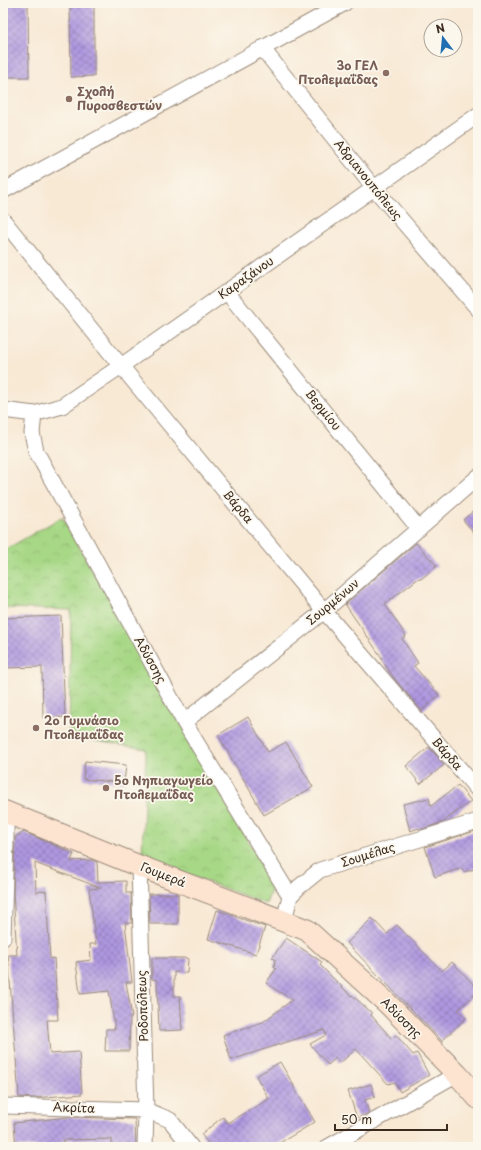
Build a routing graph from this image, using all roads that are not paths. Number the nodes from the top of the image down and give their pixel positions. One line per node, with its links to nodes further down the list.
1 (345, 3): 2 (street)
2 (262, 48): 4 (street, Αδριανουπόλεως); 5 (street)
3 (478, 115): 4 (street, Καραζάνου)
4 (374, 188): 7 (street, Καραζάνου); 8 (street, Αδριανουπόλεως)
5 (3, 191)
6 (3, 220): 9 (street, Βάρδα)
7 (227, 292): 9 (street, Καραζάνου); 13 (street, Βερμίου)
8 (478, 308)
9 (121, 366): 11 (street, Καραζάνου); 14 (street, Βάρδα)
10 (3, 410): 11 (street, Καραζάνου)
11 (34, 414): 15 (street, Αδύσσης)
12 (478, 478): 13 (street, Σουρμένων)
13 (419, 529): 14 (street, Σουρμένων)
14 (324, 611): 15 (street, Σουρμένων); 16 (street, Βάρδα)
15 (184, 722): 20 (street, Αδύσσης)
16 (478, 790)
17 (5, 811): 19 (street, Γουμερά); 22 (street)
18 (478, 821): 20 (street, Σουμέλας)
19 (139, 866): 21 (street, Γουμερά); 27 (street, Ροδοπόλεως)
20 (290, 896): 21 (street)
21 (284, 921): 23 (street, Γουμερά)
22 (3, 938)
23 (320, 942): 24 (street, Αδύσσης)
24 (457, 1074): 25 (street, Αδύσσης); 30 (street)
25 (478, 1098)
26 (3, 1106): 27 (street, Ακρίτα)
27 (146, 1110): 28 (street, Ροδοπόλεως); 29 (street)
28 (145, 1147)
29 (191, 1147)
30 (328, 1147)

